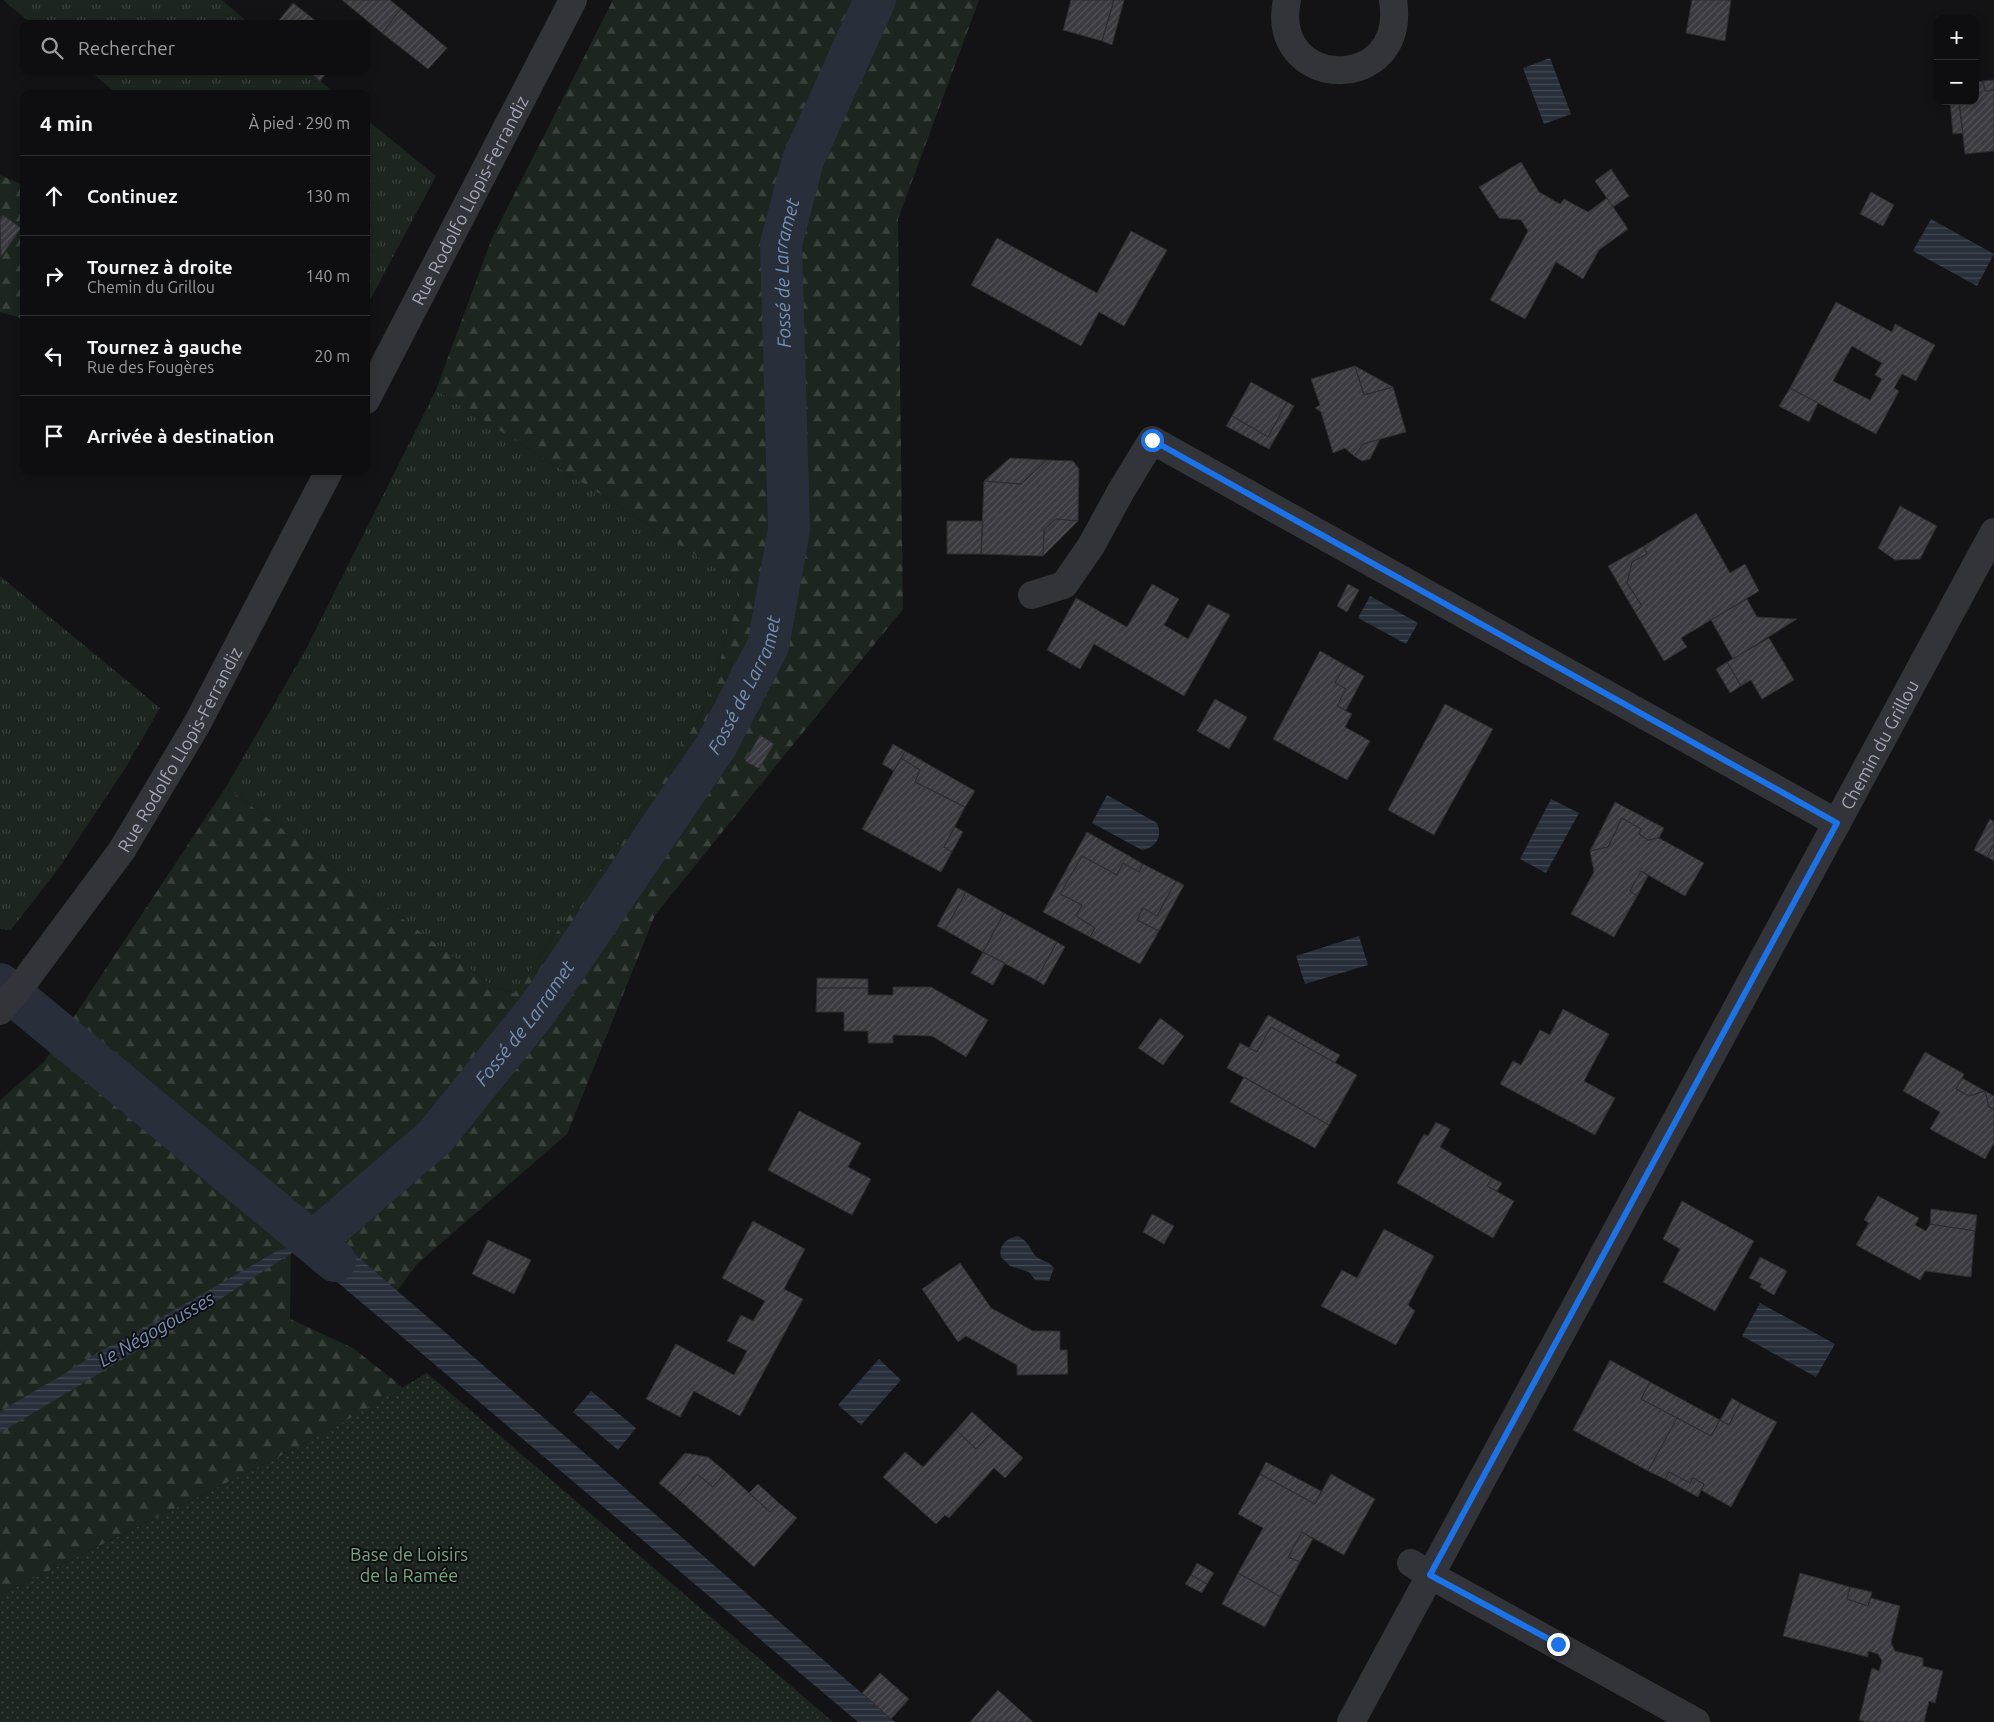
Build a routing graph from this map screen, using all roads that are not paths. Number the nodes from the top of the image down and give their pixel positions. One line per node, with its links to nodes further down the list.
1 (573, 0): 4 (street, Rue Rodolfo Llopis-Ferrandiz)
2 (1287, 0): 3 (street)
3 (1393, 0)
4 (370, 392)
5 (327, 475): 9 (street, Rue Rodolfo Llopis-Ferrandiz)
6 (1994, 532): 8 (street, Chemin du Grillou)
7 (1032, 595): 8 (street)
8 (1837, 823): 10 (street, Chemin du Grillou)
9 (0, 1011)
10 (1421, 1569): 11 (street, Chemin du Grillou); 12 (street)
11 (1351, 1722)
12 (1696, 1722)

